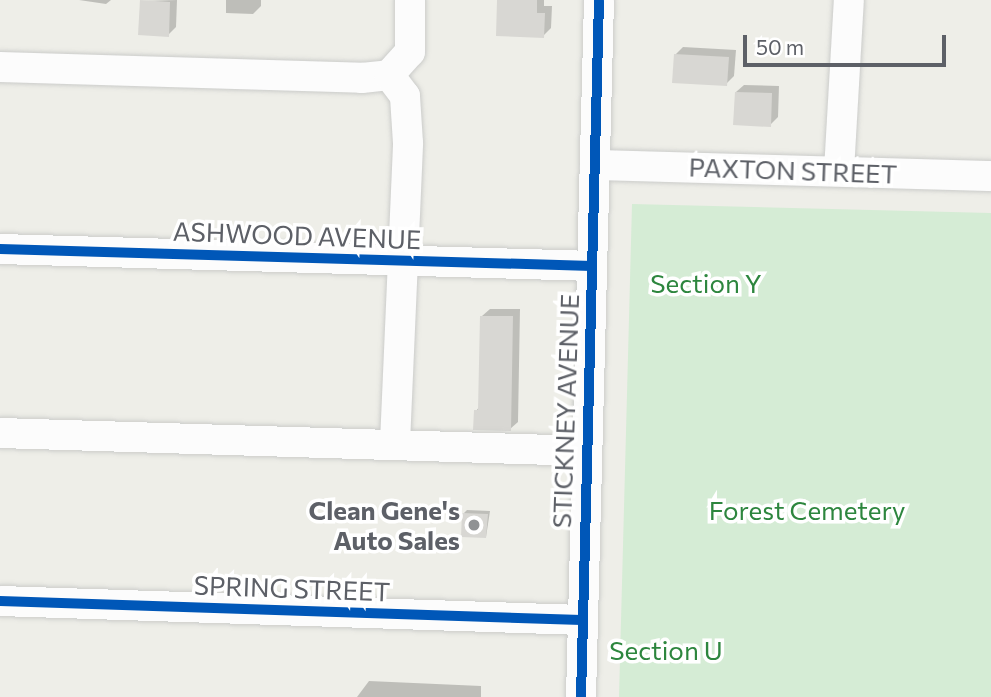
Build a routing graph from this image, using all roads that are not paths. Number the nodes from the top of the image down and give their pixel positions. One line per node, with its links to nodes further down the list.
1 (410, 0): 5 (street)
2 (600, 0): 6 (street, STICKNEY AVENUE)
3 (849, 0): 7 (street)
4 (0, 67): 5 (street)
5 (389, 75): 10 (street)
6 (595, 165): 7 (street, PAXTON STREET); 11 (street, STICKNEY AVENUE)
7 (839, 171): 8 (street, PAXTON STREET)
8 (991, 176)
9 (0, 250): 10 (street, ASHWOOD AVENUE)
10 (402, 261): 11 (street, ASHWOOD AVENUE); 13 (street)
11 (592, 266): 14 (street, STICKNEY AVENUE)
12 (0, 433): 13 (street)
13 (395, 443): 14 (street)
14 (587, 451): 16 (street, STICKNEY AVENUE)
15 (0, 601): 16 (street, SPRING STREET)
16 (582, 620): 17 (street, STICKNEY AVENUE)
17 (581, 697)

